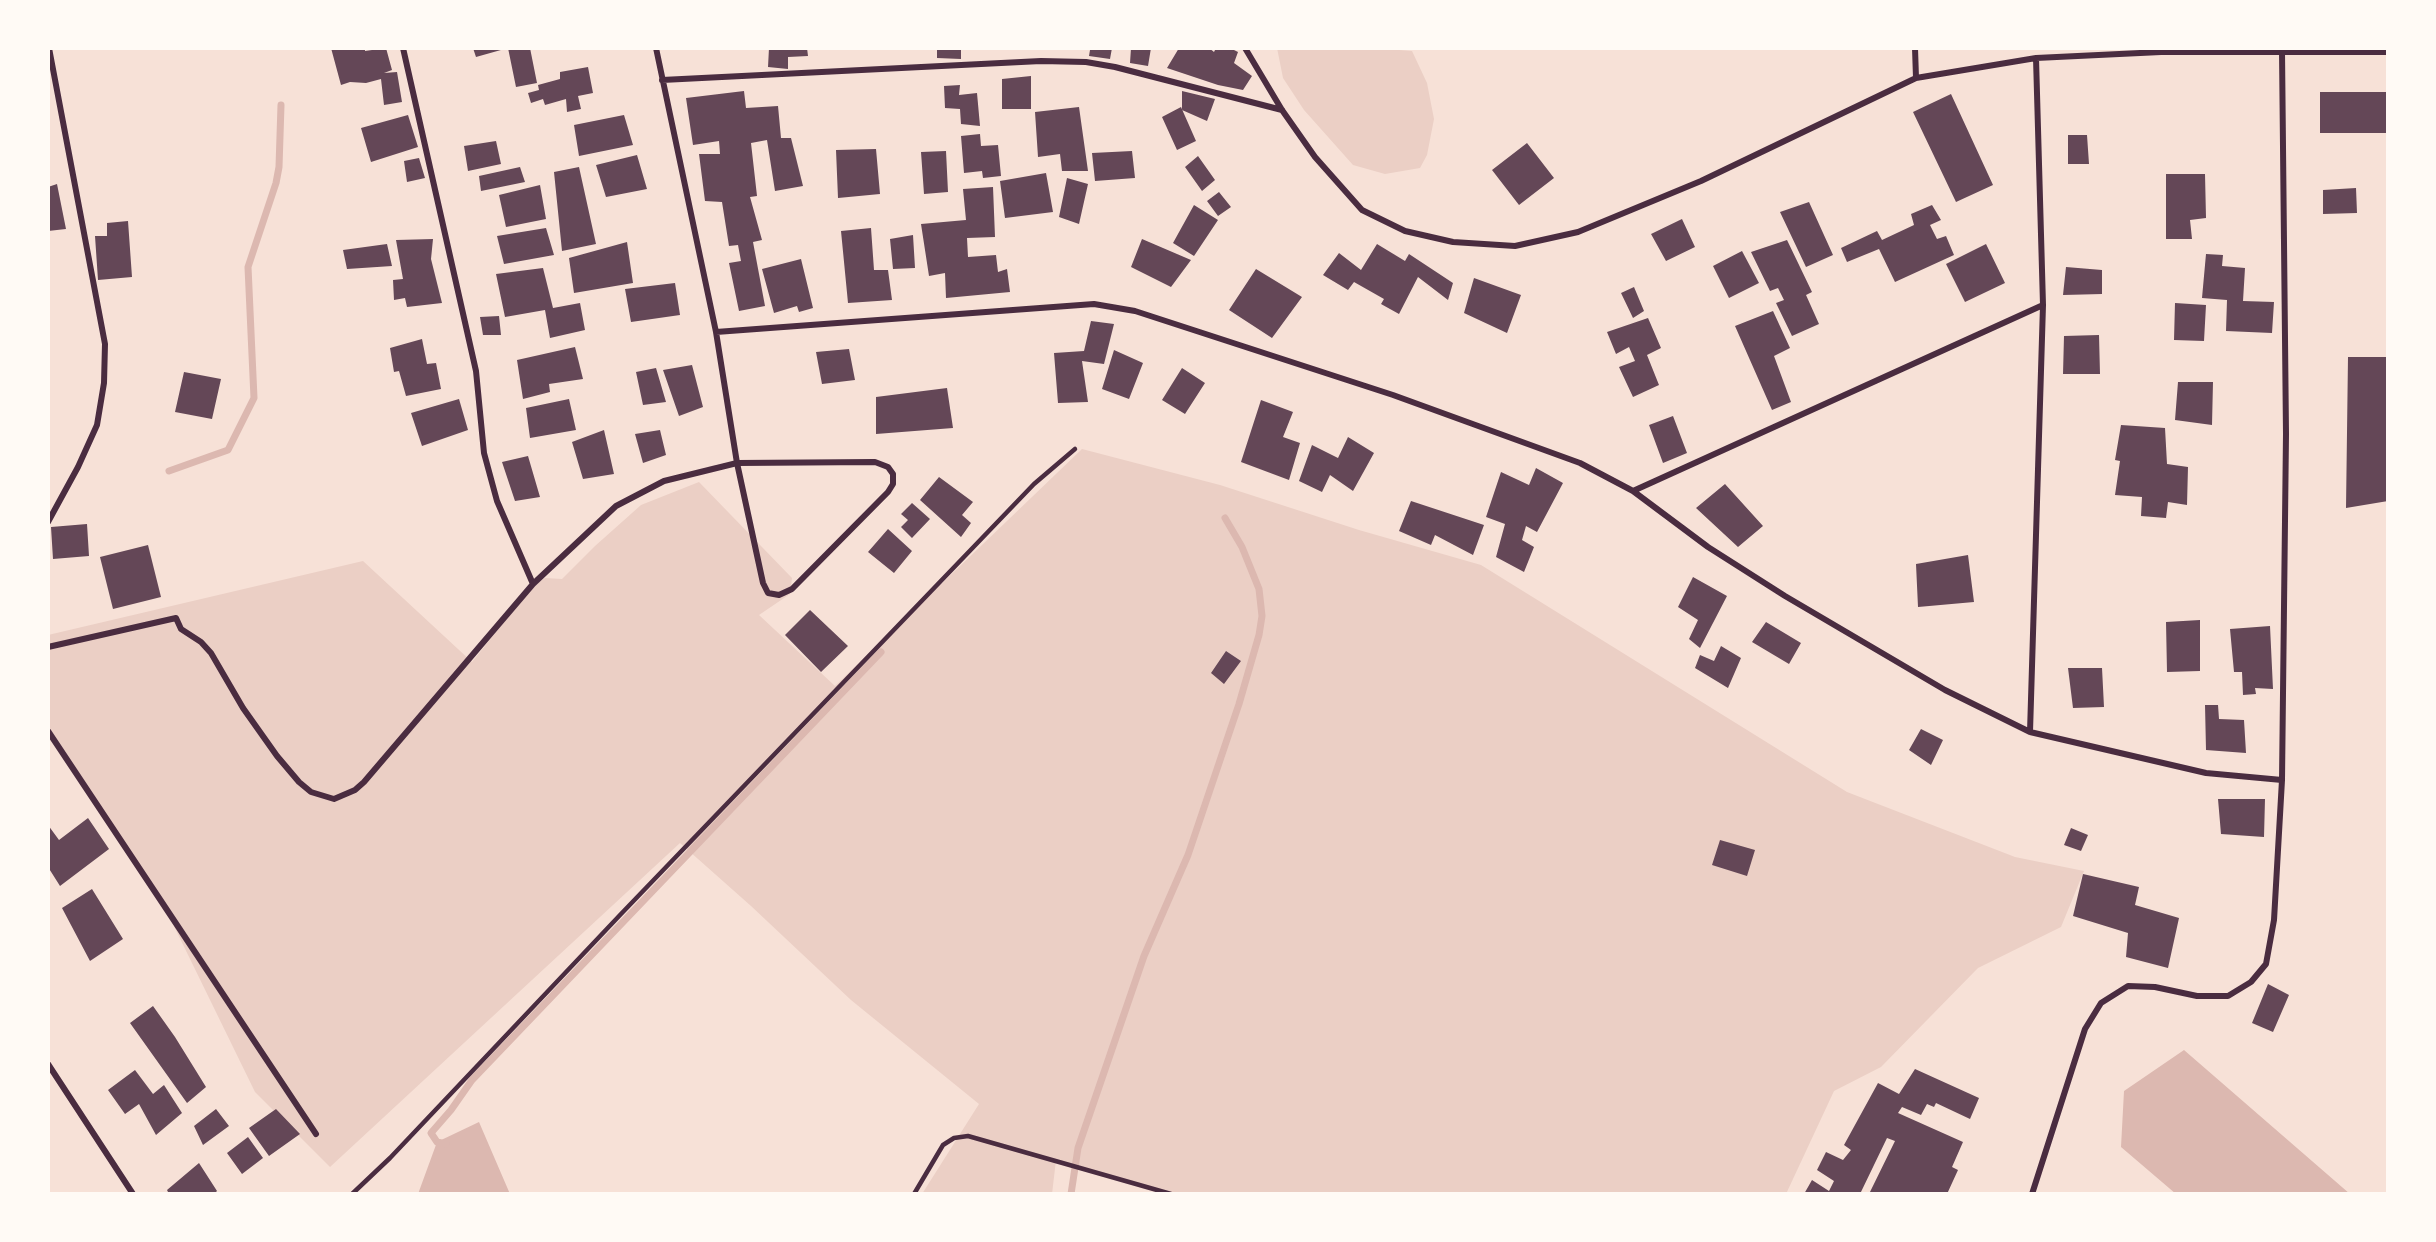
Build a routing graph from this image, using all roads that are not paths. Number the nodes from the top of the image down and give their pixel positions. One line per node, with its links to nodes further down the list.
1 (49, 48): 19 (street)
2 (403, 48): 20 (street)
3 (656, 48): 12 (street)
4 (1245, 48): 13 (street)
5 (1915, 48): 11 (street)
6 (2162, 50): 8 (street); 10 (street)
7 (2378, 50): 8 (street); 9 (street)
8 (2282, 51): 24 (street)
9 (2388, 51)
10 (2036, 58): 11 (street); 14 (street)
11 (1916, 78): 13 (street)
12 (662, 80): 13 (street); 15 (street)
13 (1282, 110)
14 (2043, 305): 18 (street); 23 (street)
15 (716, 332): 17 (street); 18 (street)
16 (1075, 449): 28 (lane)
17 (736, 463): 17 (street); 20 (street)
18 (1633, 491): 23 (street)
19 (48, 522)
20 (533, 584): 21 (street)
21 (48, 647)
22 (48, 731): 26 (street)
23 (2030, 732): 24 (street)
24 (2282, 780): 31 (street)
25 (48, 1064): 27 (street)
26 (316, 1134)
27 (133, 1194)
28 (351, 1194)
29 (914, 1194): 30 (lane)
30 (1171, 1194)
31 (2032, 1194)

